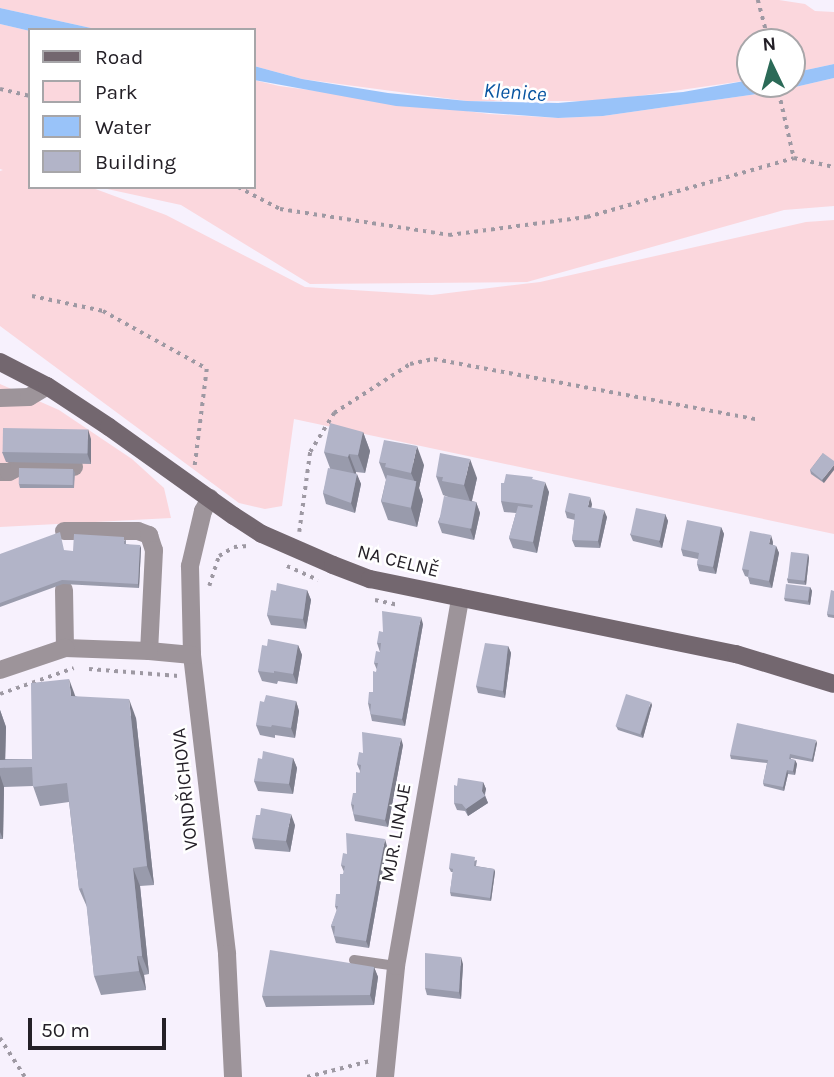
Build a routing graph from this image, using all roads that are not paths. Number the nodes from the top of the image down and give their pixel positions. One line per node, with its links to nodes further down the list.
1 (0, 362): 2 (street, NA CELNĚ)
2 (47, 386): 3 (street); 6 (street, NA CELNĚ)
3 (0, 398)
4 (74, 467): 5 (street)
5 (0, 472)
6 (209, 498): 9 (street, NA CELNĚ); 12 (street, VONDŘICHOVA)
7 (64, 531): 11 (street)
8 (64, 590): 10 (street)
9 (460, 598): 14 (street, NA CELNĚ); 16 (street, MJR. LINAJE)
10 (65, 648): 11 (street); 13 (street)
11 (149, 651): 12 (street)
12 (192, 655): 17 (street, VONDŘICHOVA)
13 (0, 670)
14 (834, 684)
15 (354, 960): 16 (lane)
16 (396, 966): 18 (street, MJR. LINAJE)
17 (233, 1077)
18 (385, 1077)

